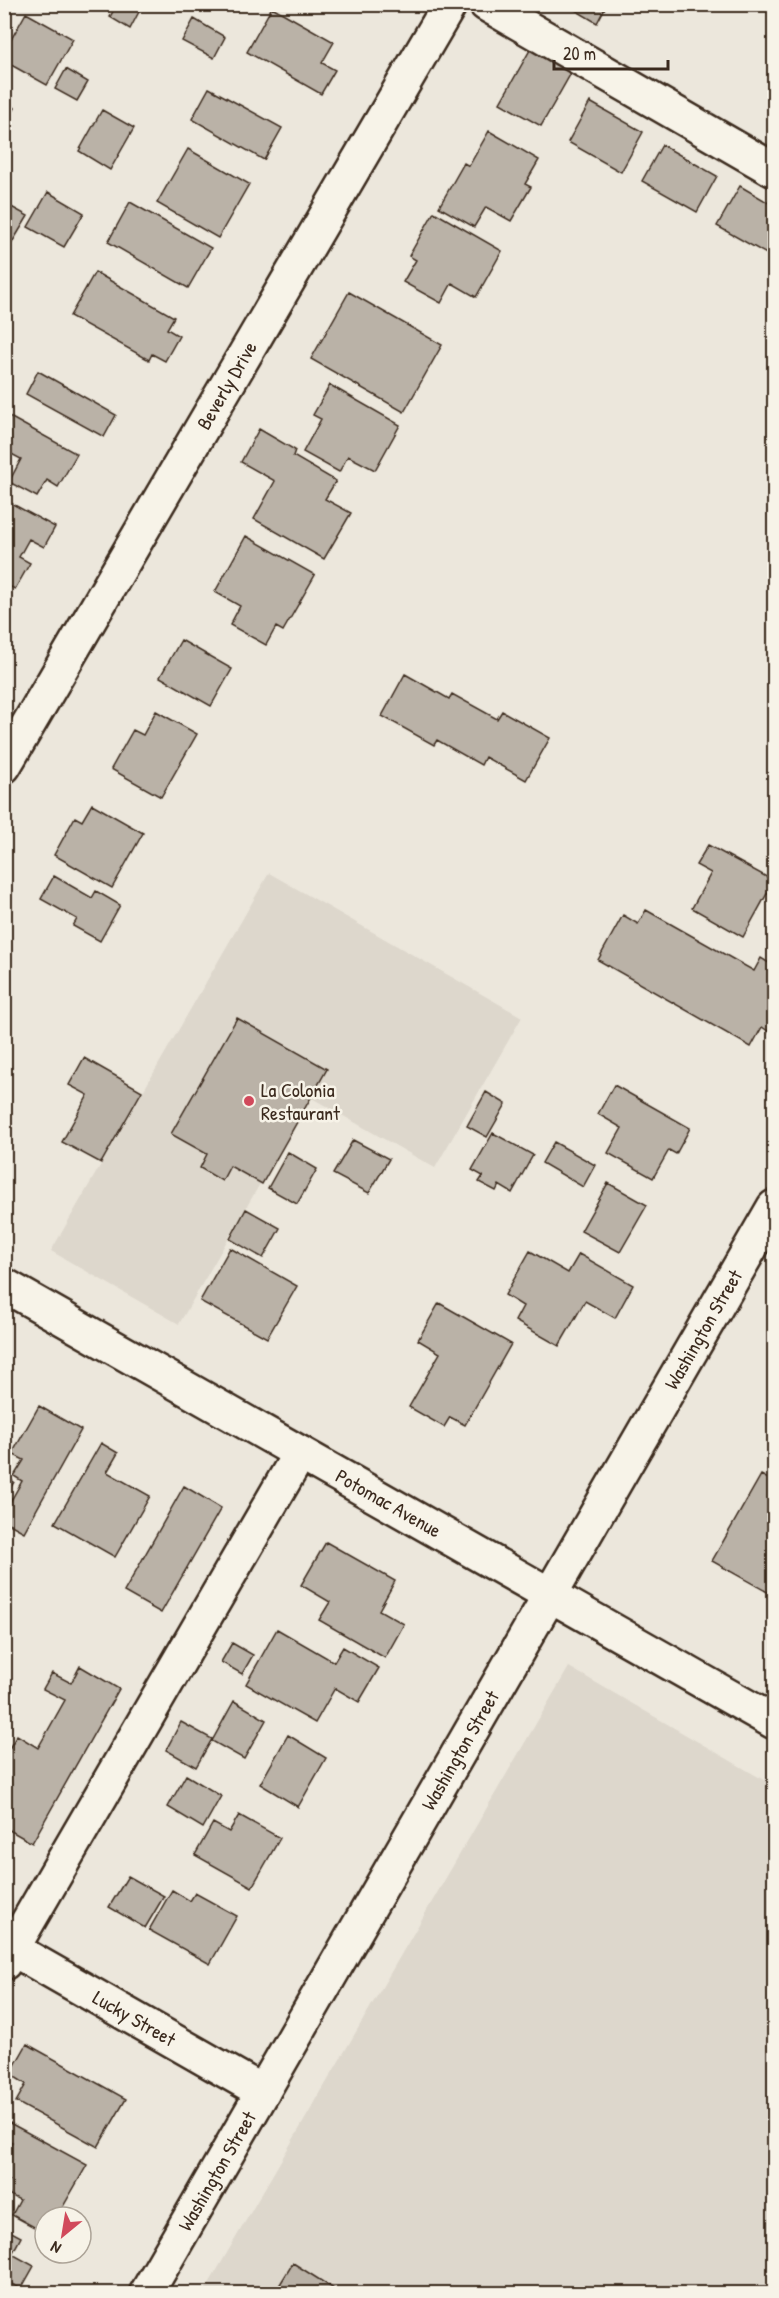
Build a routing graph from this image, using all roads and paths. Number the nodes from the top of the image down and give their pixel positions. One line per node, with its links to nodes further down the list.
1 (450, 4): 4 (street, Beverly Drive)
2 (486, 4): 3 (street)
3 (774, 170)
4 (4, 766)
5 (774, 1208): 8 (street, Washington Street)
6 (4, 1285): 7 (street, Potomac Avenue)
7 (300, 1453): 8 (street, Potomac Avenue); 10 (street)
8 (550, 1595): 9 (street, Potomac Avenue); 11 (street, Washington Street)
9 (774, 1722)
10 (7, 1952): 11 (street, Lucky Street)
11 (263, 2091): 12 (street, Washington Street)
12 (146, 2294)

